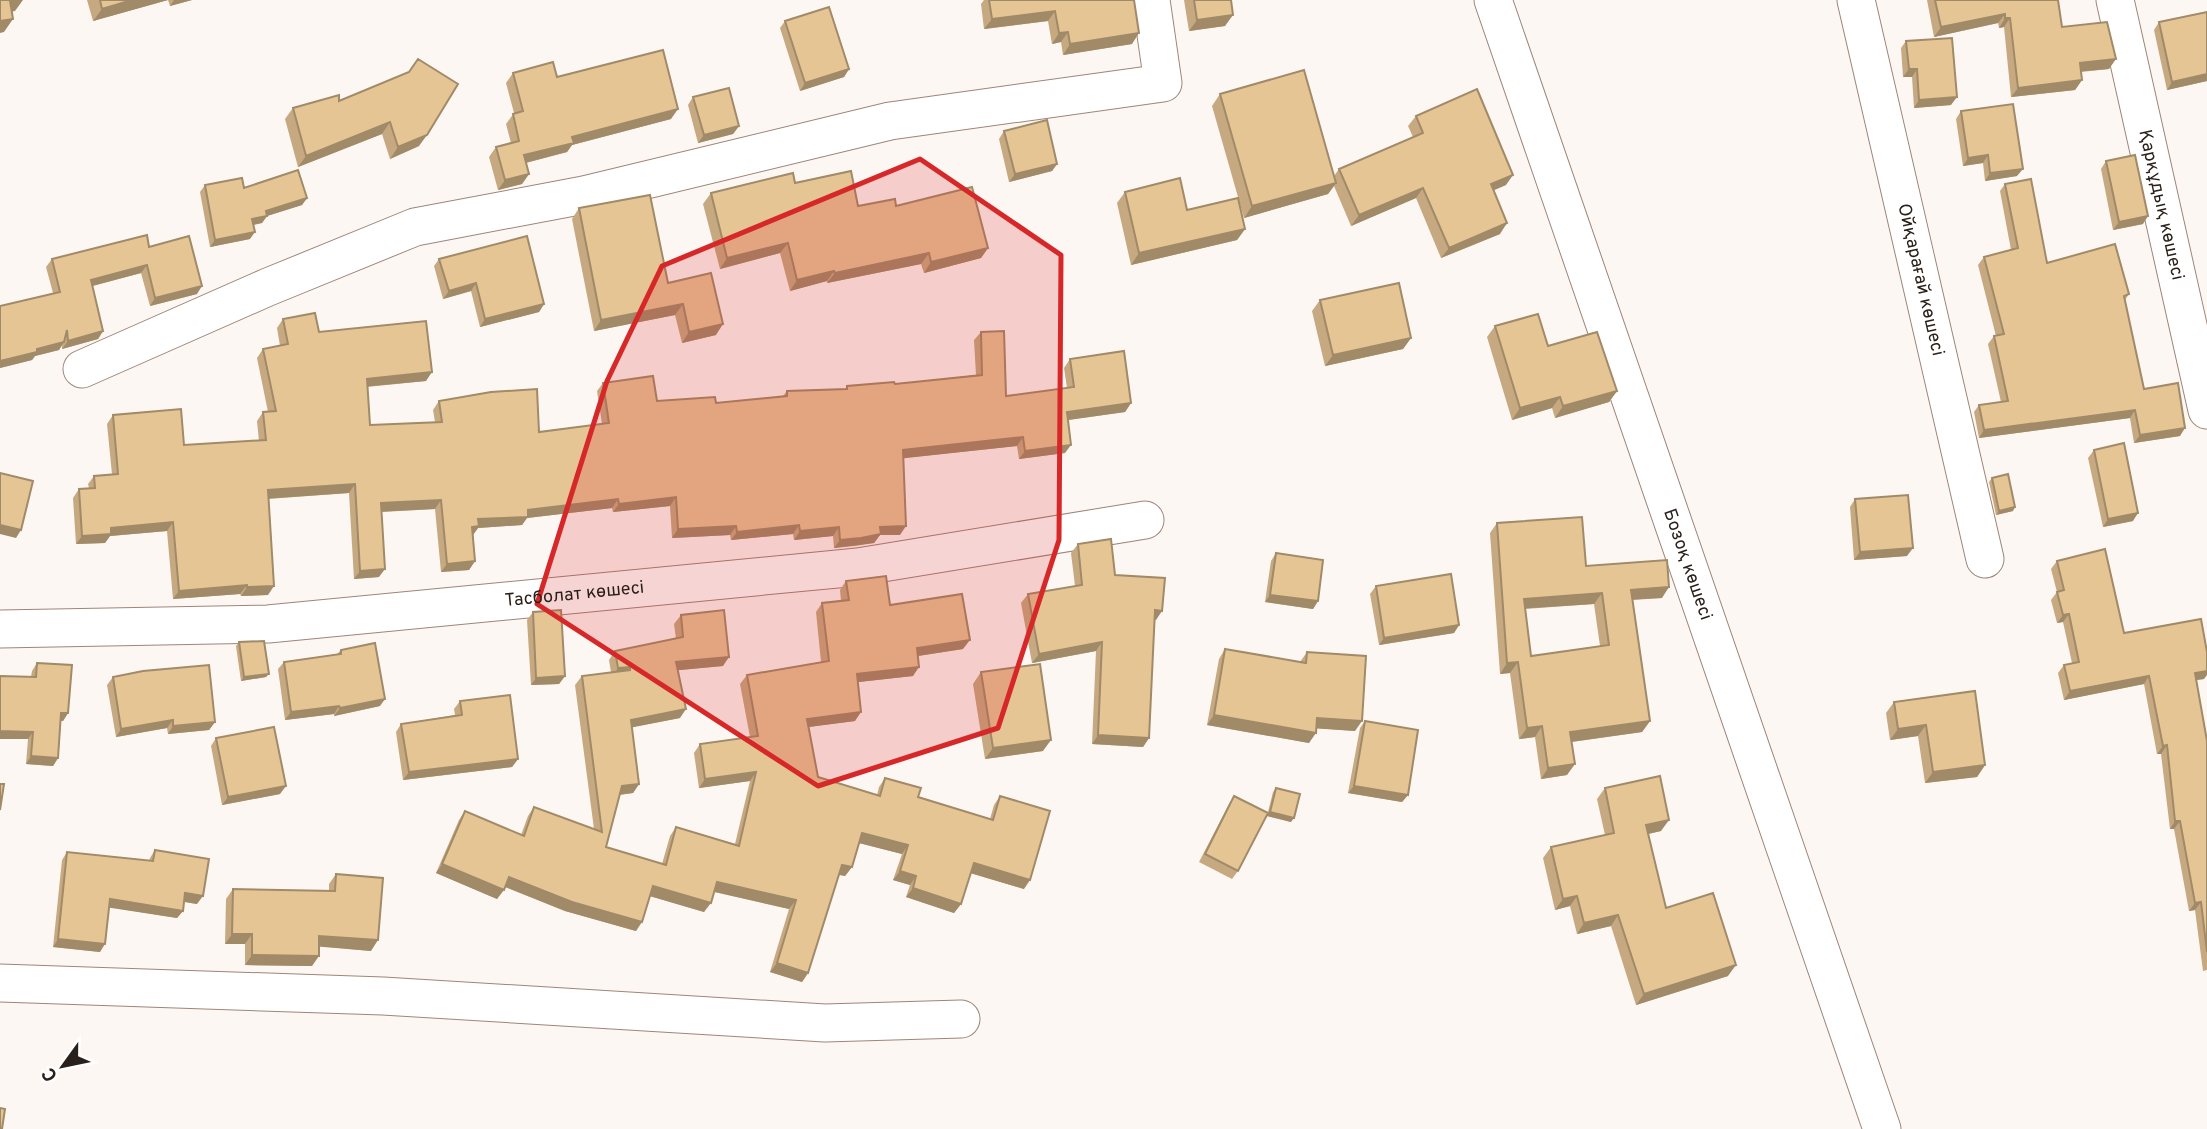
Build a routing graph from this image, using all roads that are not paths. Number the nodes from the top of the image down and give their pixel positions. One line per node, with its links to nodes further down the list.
1 (1151, 0): 5 (street)
2 (1493, 0): 12 (street, Бозоқ көшесі)
3 (1856, 0): 8 (street, Ойқарағай көшесі)
4 (2115, 0): 6 (street, Қарқұдық көшесі)
5 (82, 369)
6 (2207, 410)
7 (1144, 520): 9 (street, Тасболат көшесі)
8 (1985, 559)
9 (0, 629)
10 (0, 983): 11 (street)
11 (961, 1019)
12 (1882, 1129)

